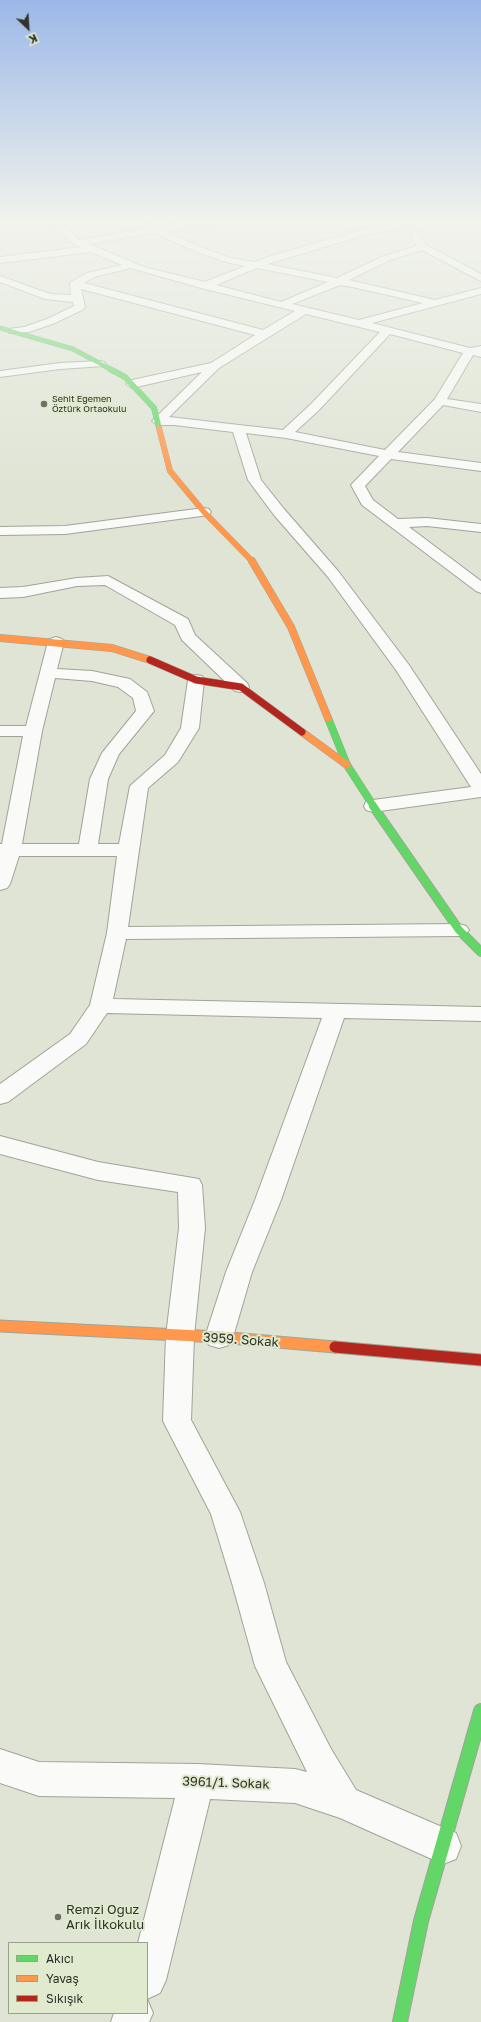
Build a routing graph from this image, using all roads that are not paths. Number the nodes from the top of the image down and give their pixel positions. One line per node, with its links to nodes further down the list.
1 (69, 312): 9 (street)
2 (182, 312): 10 (street)
3 (301, 312): 10 (street)
4 (315, 312): 6 (street)
5 (400, 312): 6 (street)
6 (360, 323): 8 (street)
7 (0, 328): 9 (street)
8 (388, 330): 11 (street); 20 (street)
9 (13, 331): 12 (street)
10 (264, 334): 13 (street)
11 (477, 351): 16 (street)
12 (100, 364): 14 (street); 15 (street)
13 (215, 366): 15 (street); 18 (street)
14 (0, 374)
15 (132, 384): 18 (street)
16 (440, 401): 17 (street); 21 (street)
17 (481, 408)
18 (158, 421): 19 (street); 23 (street)
19 (238, 429): 20 (street); 37 (street)
20 (286, 434): 21 (street)
21 (386, 454): 22 (street); 24 (street)
22 (481, 468)
23 (204, 512): 26 (street); 36 (street)
24 (396, 523): 25 (street); 27 (street)
25 (481, 528)
26 (0, 531)
27 (481, 588)
28 (0, 593): 33 (street)
29 (0, 638): 30 (street)
30 (56, 642): 31 (street); 32 (street)
31 (47, 673): 35 (street); 40 (street)
32 (196, 680): 33 (street); 42 (street)
33 (241, 687): 36 (street)
34 (0, 731): 35 (street)
35 (33, 731): 41 (street)
36 (347, 765): 39 (street)
37 (481, 788)
38 (481, 791): 39 (street)
39 (373, 806): 44 (street)
40 (88, 848): 41 (street); 42 (street)
41 (6, 850): 43 (street)
42 (128, 850): 45 (street)
43 (0, 884)
44 (459, 930): 45 (street); 46 (street)
45 (117, 933): 47 (street)
46 (481, 952)
47 (101, 1006): 48 (street); 50 (street)
48 (335, 1012): 49 (street); 54 (street)
49 (481, 1014)
50 (0, 1096)
51 (0, 1145): 53 (street)
52 (0, 1326): 53 (street, 3959. Sokak)
53 (180, 1336): 54 (street, 3959. Sokak); 59 (street)
54 (219, 1337): 55 (street, 3959. Sokak)
55 (481, 1360)
56 (481, 1711): 60 (street)
57 (0, 1766): 58 (street, 3961/1. Sokak)
58 (197, 1780): 59 (street, 3961/1. Sokak); 61 (street)
59 (344, 1802): 60 (street, 3961/1. Sokak)
60 (443, 1846): 62 (street)
61 (148, 1976)
62 (400, 2022)

